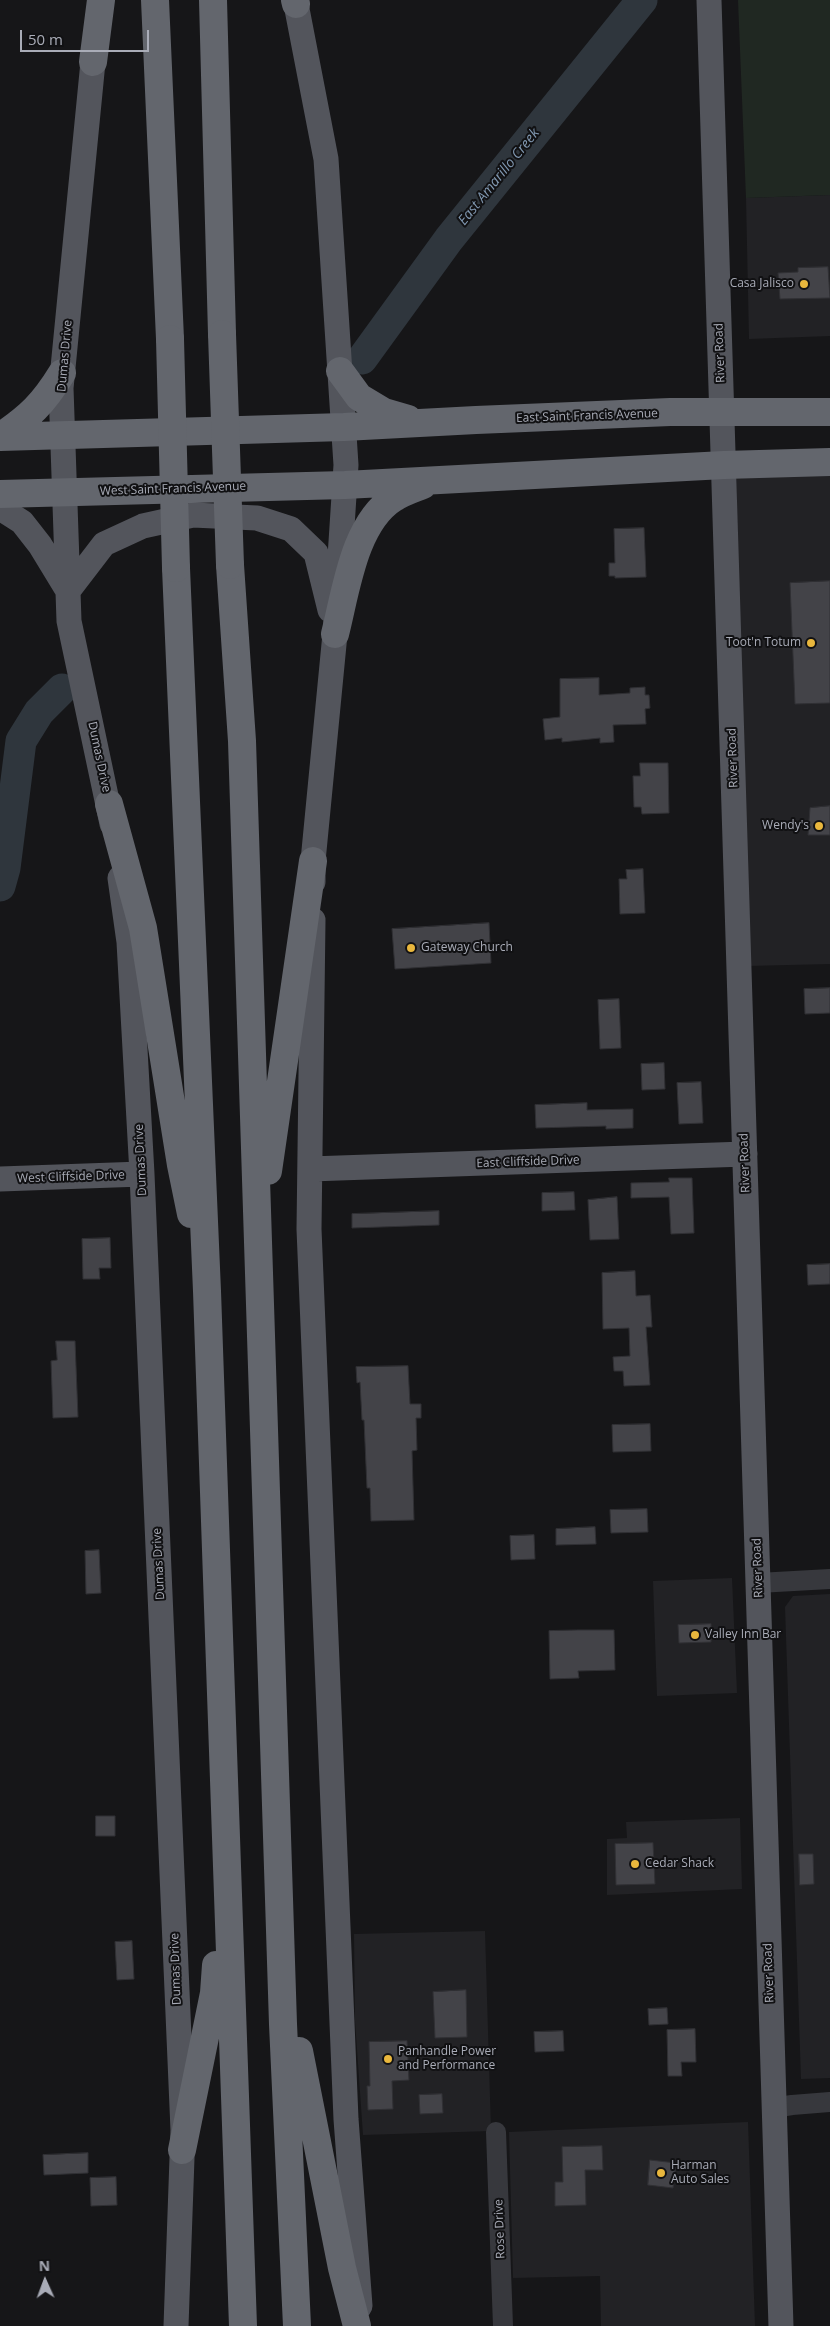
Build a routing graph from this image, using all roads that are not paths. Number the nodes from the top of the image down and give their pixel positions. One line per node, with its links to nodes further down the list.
1 (93, 0): 7 (street, Dumas Drive)
2 (100, 0): 7 (highway)
3 (155, 0): 32 (highway, bridge)
4 (213, 0): 31 (highway, bridge)
5 (709, 0): 10 (main road, River Road)
6 (295, 1): 8 (main road)
7 (93, 62): 9 (main road, Dumas Drive)
8 (340, 371): 12 (highway); 13 (main road)
9 (62, 373): 14 (main road, Dumas Drive); 15 (highway)
10 (722, 412): 11 (highway, East Saint Francis Avenue); 12 (highway, East Saint Francis Avenue); 17 (main road, River Road)
11 (830, 412)
12 (422, 423): 13 (highway, East Saint Francis Avenue)
13 (344, 428): 14 (highway); 19 (main road)
14 (61, 434): 15 (highway); 20 (main road, Dumas Drive)
15 (0, 437)
16 (830, 462): 17 (highway)
17 (724, 465): 18 (highway); 27 (main road, River Road)
18 (439, 480): 19 (highway); 24 (highway)
19 (345, 485): 20 (highway, West Saint Francis Avenue); 24 (main road)
20 (63, 492): 21 (highway, West Saint Francis Avenue); 23 (main road, Dumas Drive)
21 (0, 494)
22 (0, 508): 23 (main road)
23 (68, 591): 24 (main road); 25 (main road, Dumas Drive)
24 (335, 634): 26 (main road)
25 (109, 804): 29 (main road, Dumas Drive); 32 (highway)
26 (313, 861): 28 (main road); 31 (highway)
27 (745, 1154): 28 (main road, East Cliffside Drive); 34 (main road, River Road)
28 (310, 1169): 45 (main road)
29 (142, 1174): 30 (main road, West Cliffside Drive); 40 (main road, Dumas Drive)
30 (0, 1179)
31 (258, 1234): 36 (highway)
32 (207, 1291): 35 (highway)
33 (830, 1579): 34 (street)
34 (758, 1583): 38 (main road, River Road)
35 (225, 1786): 40 (highway); 42 (highway)
36 (281, 1948): 43 (highway); 44 (highway)
37 (830, 2102): 38 (street)
38 (773, 2108): 47 (main road, River Road)
39 (496, 2132): 46 (street, Rose Drive)
40 (182, 2150): 41 (main road, Dumas Drive)
41 (176, 2326)
42 (243, 2326)
43 (297, 2326)
44 (357, 2326)
45 (362, 2326)
46 (503, 2326)
47 (781, 2326)

